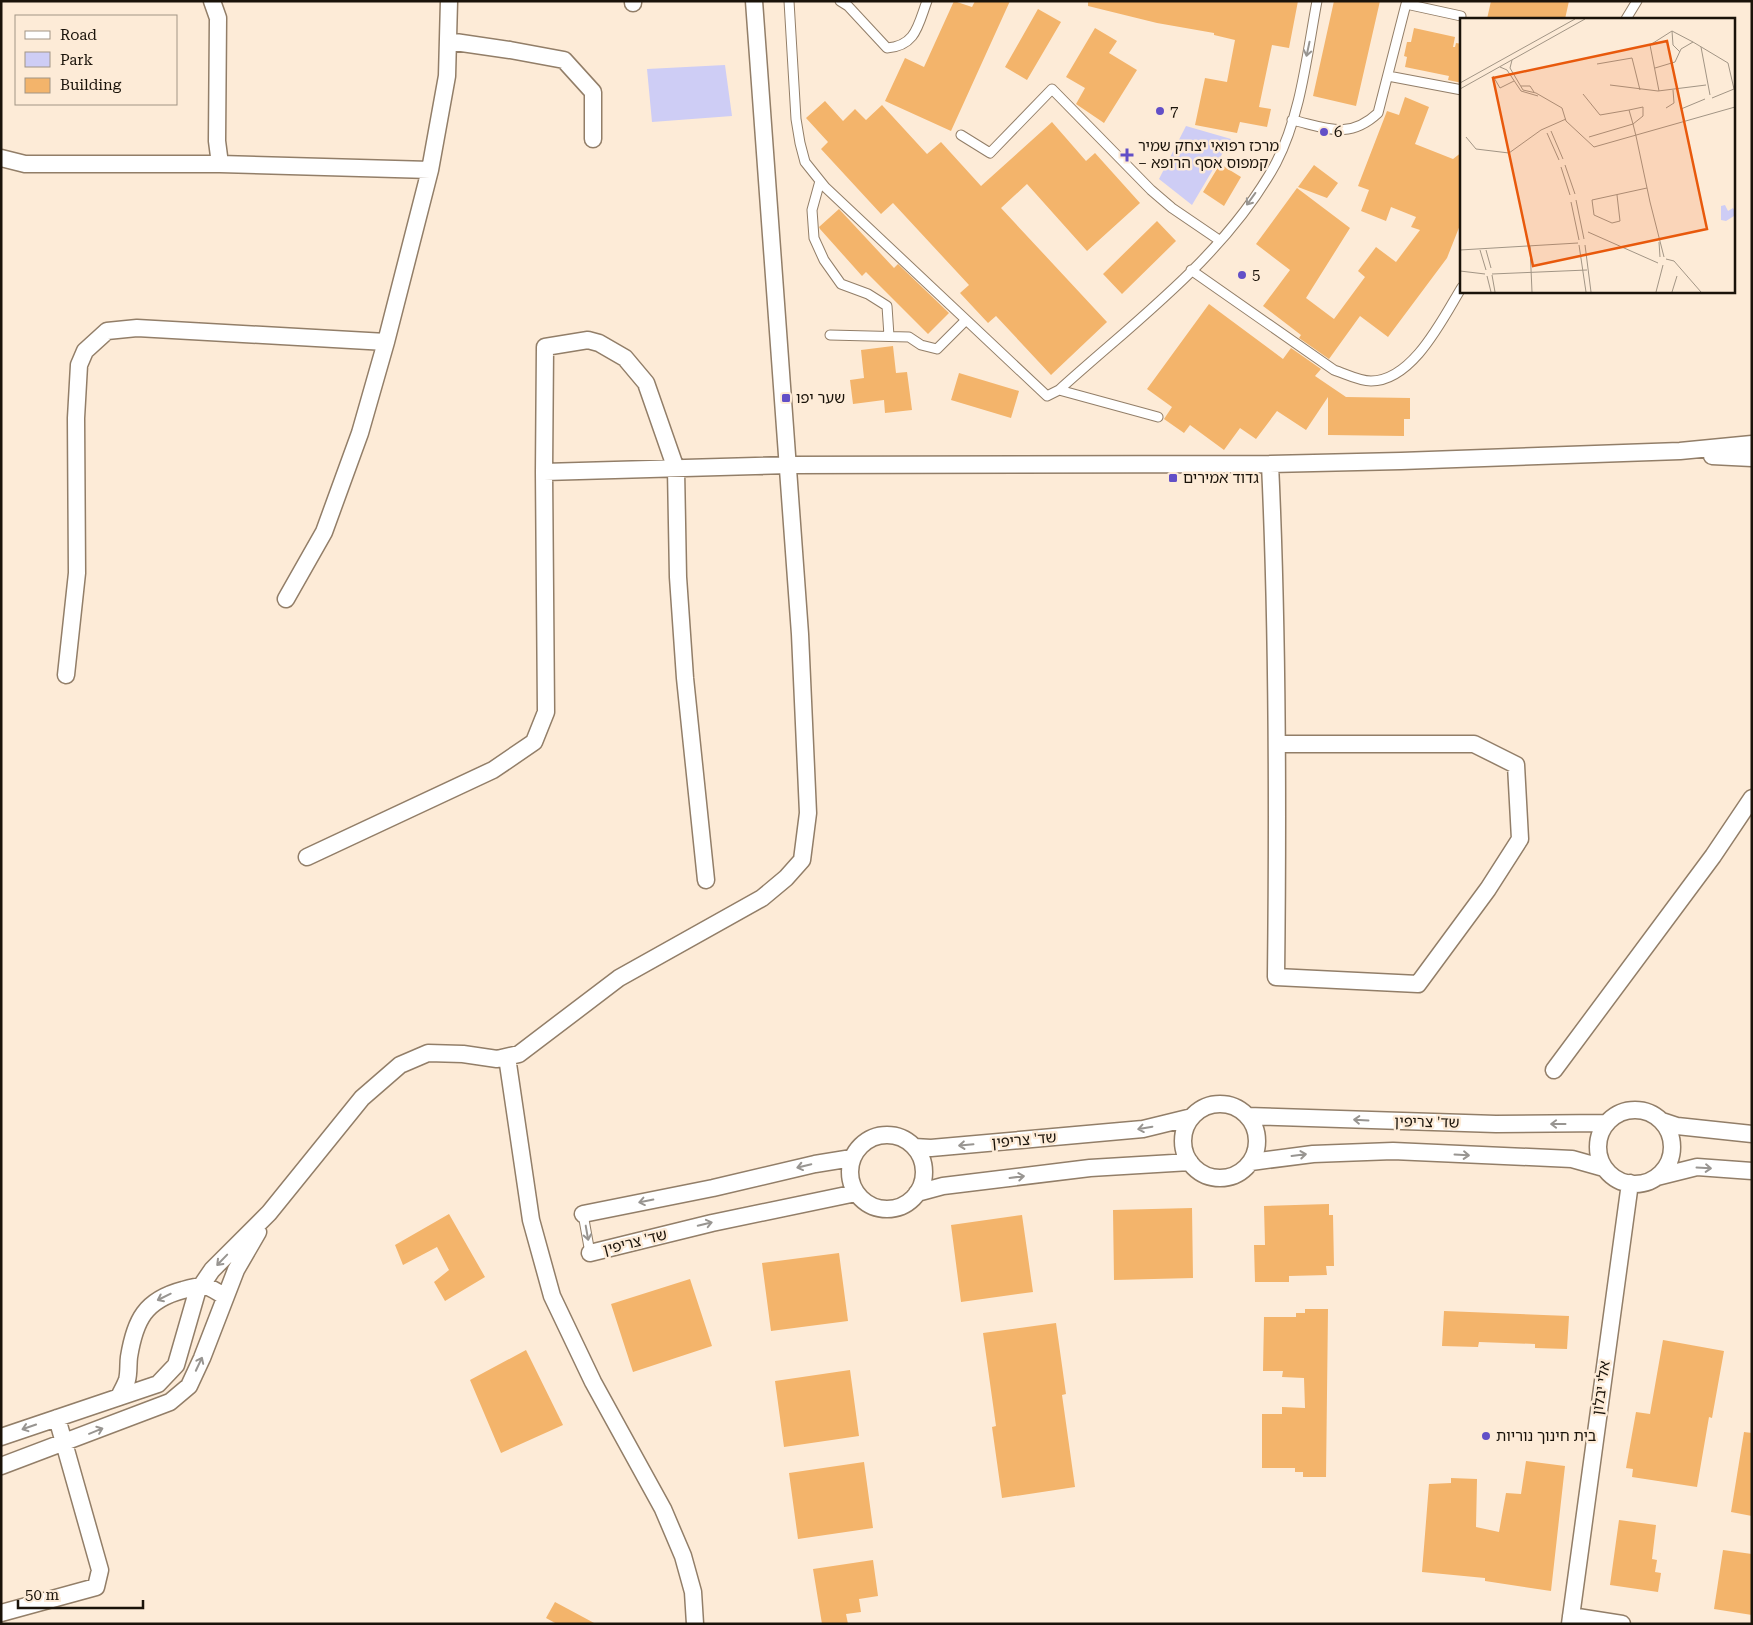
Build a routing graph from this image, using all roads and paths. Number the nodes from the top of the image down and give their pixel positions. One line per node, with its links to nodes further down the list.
1 (212, 1): 18 (street)
2 (449, 1): 11 (street)
3 (754, 1): 34 (street)
4 (790, 1): 20 (lane)
5 (840, 1): 6 (lane)
6 (927, 1)
7 (1317, 1): 14 (lane, one-way to 14)
8 (1637, 1): 10 (lane)
9 (1461, 16): 12 (lane)
10 (1627, 18)
11 (448, 42): 16 (street); 19 (street)
12 (1388, 76): 13 (lane); 14 (lane)
13 (1460, 90)
14 (1292, 120): 21 (lane, one-way to 21)
15 (961, 135): 21 (lane)
16 (594, 139)
17 (1, 158): 18 (street)
18 (220, 164): 19 (street)
19 (430, 170): 27 (street)
20 (820, 181): 24 (lane); 26 (lane)
21 (1219, 240): 22 (lane)
22 (1191, 270): 23 (lane); 28 (lane)
23 (1460, 290)
24 (966, 320): 26 (lane); 28 (lane)
25 (830, 335): 26 (lane)
26 (888, 336)
27 (386, 342): 37 (street); 38 (street)
28 (1059, 390): 29 (lane)
29 (1158, 417)
30 (1752, 444): 31 (street)
31 (1680, 451): 32 (street); 33 (street)
32 (1752, 458)
33 (1270, 464): 34 (street); 39 (street)
34 (789, 465): 35 (street); 43 (street)
35 (676, 469): 36 (street); 36 (street); 42 (street)
36 (544, 472): 41 (street)
37 (286, 599)
38 (66, 675)
39 (1278, 744): 39 (street)
40 (1752, 798): 44 (street)
41 (308, 857)
42 (706, 880)
43 (507, 1057): 60 (street); 72 (street)
44 (1554, 1070)
45 (1247, 1116): 46 (street); 48 (street, שד' צריפין, one-way to 45); 53 (street)
46 (1192, 1117): 50 (street, שד' צריפין, one-way to 50); 52 (street)
47 (1662, 1121): 48 (street); 49 (street); 56 (street)
48 (1607, 1123): 54 (street)
49 (1752, 1134)
50 (914, 1147): 51 (street); 59 (street)
51 (852, 1158): 58 (street); 61 (street, one-way to 61)
52 (1190, 1162): 53 (street); 59 (street, one-way to 52)
53 (1251, 1162): 54 (street, שד' צריפין, one-way to 54)
54 (1604, 1168): 57 (street)
55 (1752, 1171): 56 (street, one-way to 55)
56 (1657, 1176): 57 (street)
57 (1630, 1183): 71 (street, אלי יבלון)
58 (856, 1193): 59 (street); 62 (street, שד' צריפין, one-way to 58)
59 (918, 1193)
60 (269, 1212): 63 (street, one-way to 63); 64 (street)
61 (583, 1214): 62 (lane, one-way to 62)
62 (590, 1253)
63 (202, 1284): 64 (street); 65 (street); 65 (street, one-way to 65)
64 (225, 1297): 68 (street, one-way to 64)
65 (118, 1397): 66 (street)
66 (57, 1418): 67 (street, one-way to 67); 68 (street)
67 (1, 1437)
68 (64, 1444): 69 (street); 70 (street)
69 (1, 1466)
70 (1, 1613)
71 (1570, 1620): 73 (street)
72 (695, 1624)
73 (1622, 1624)

